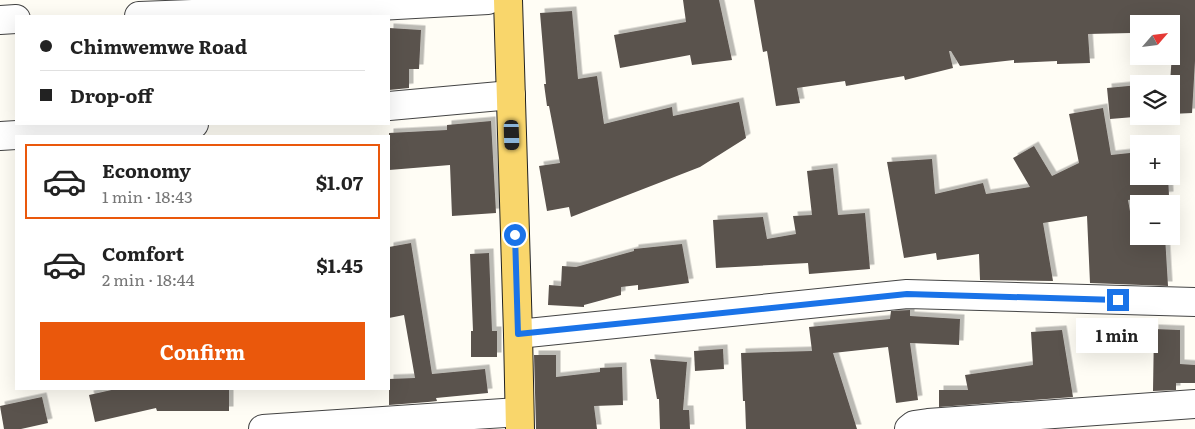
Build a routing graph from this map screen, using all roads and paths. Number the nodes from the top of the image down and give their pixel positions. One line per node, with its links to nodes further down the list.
1 (488, 0): 3 (street)
2 (508, 0): 6 (main road)
3 (165, 15)
4 (15, 19): 5 (street)
5 (0, 20)
6 (511, 95): 7 (street); 13 (main road)
7 (390, 106)
8 (178, 125): 10 (street)
9 (15, 135): 11 (street)
10 (16, 135)
11 (0, 136)
12 (1195, 302): 13 (street)
13 (518, 334): 15 (main road)
14 (1195, 404): 17 (street)
15 (519, 421): 16 (street)
16 (263, 429)
17 (909, 429)

